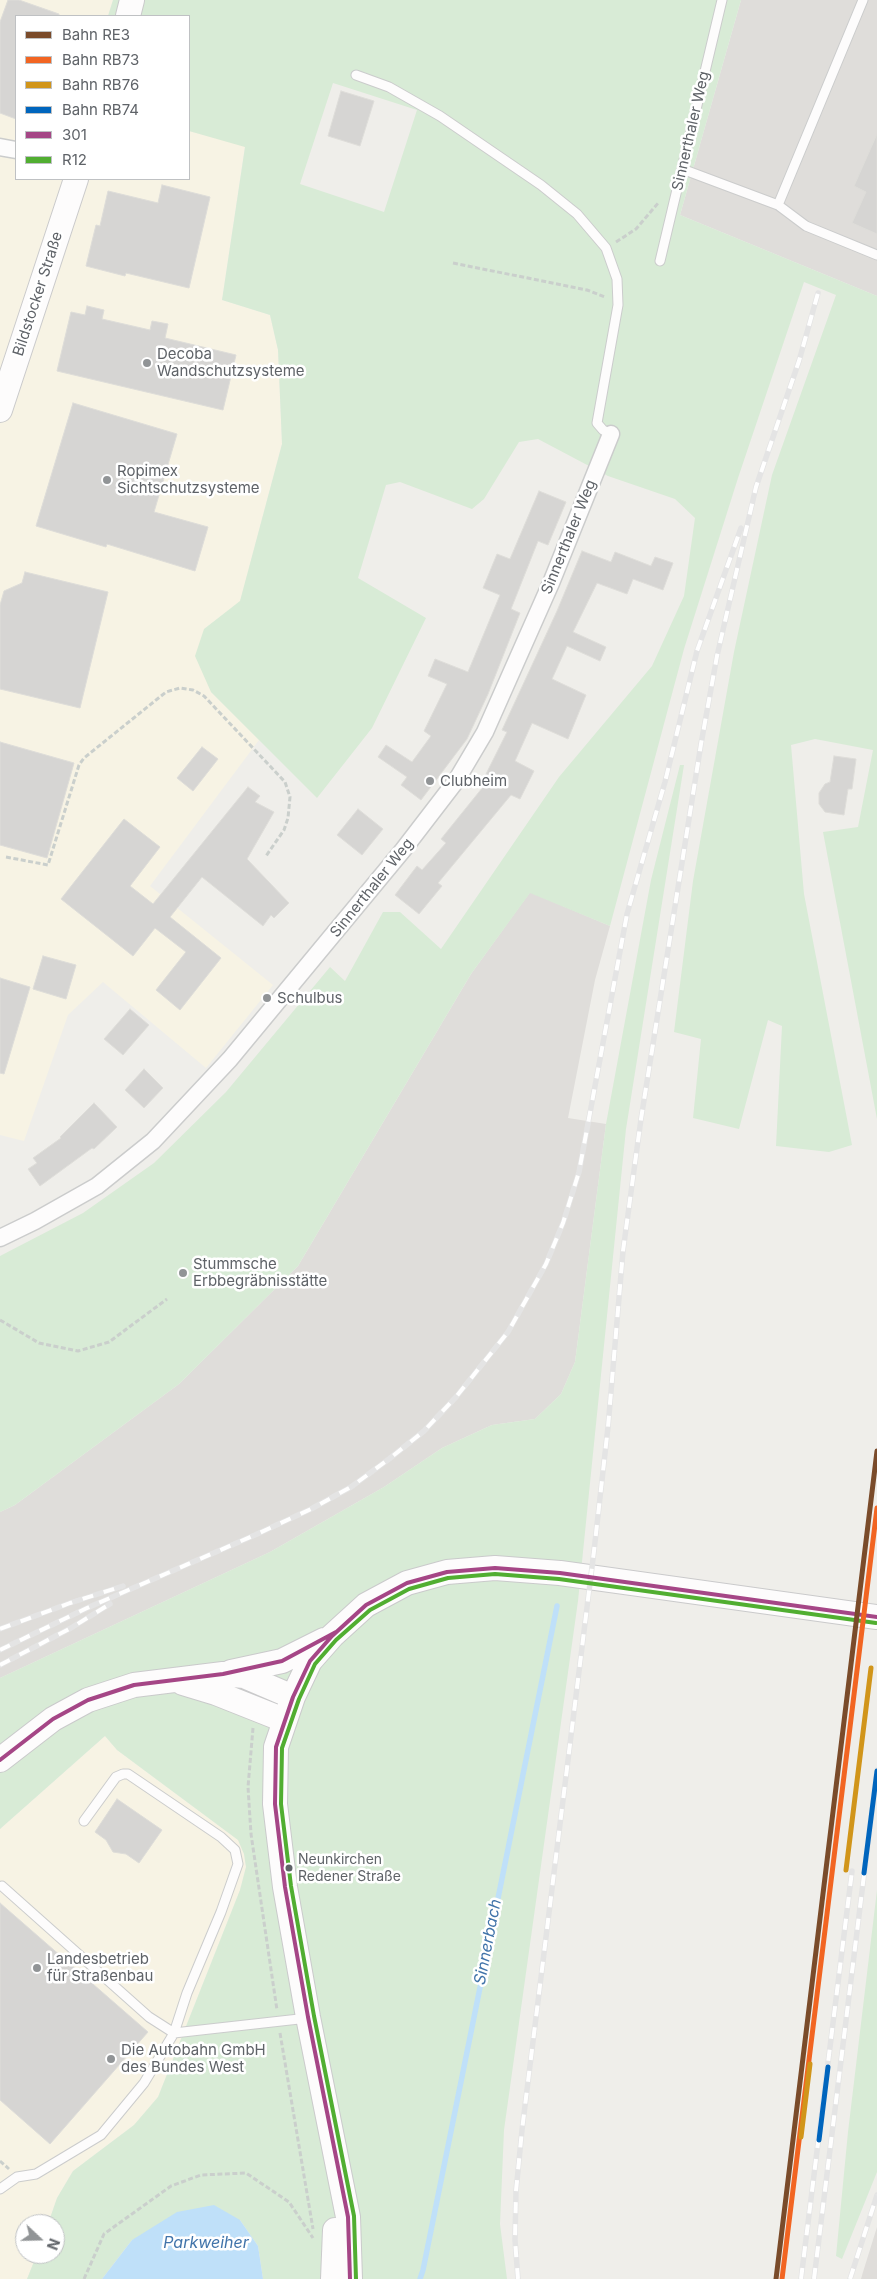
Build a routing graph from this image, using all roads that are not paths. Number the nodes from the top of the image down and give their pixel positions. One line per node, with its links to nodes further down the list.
1 (132, 0): 4 (main road)
2 (722, 0): 8 (lane, Sinnerthaler Weg)
3 (862, 0): 10 (lane)
4 (128, 15)
5 (356, 75): 14 (lane)
6 (0, 147): 7 (street)
7 (15, 150)
8 (682, 169): 10 (lane); 12 (lane, Sinnerthaler Weg)
9 (76, 180): 13 (main road, Bildstocker Straße)
10 (778, 205): 11 (lane)
11 (877, 255)
12 (660, 261)
13 (0, 410)
14 (611, 434): 15 (street, Sinnerthaler Weg)
15 (0, 1238)
16 (877, 1617): 17 (main road)
17 (332, 1636): 18 (main road); 20 (main road)
18 (224, 1674): 19 (main road); 20 (main road)
19 (173, 1680): 21 (main road); 22 (main road)
20 (293, 1696): 21 (main road)
21 (284, 1720): 25 (main road)
22 (0, 1760)
23 (84, 1821): 26 (lane)
24 (2, 1886): 26 (lane)
25 (308, 2018): 26 (lane); 27 (main road)
26 (174, 2033): 28 (lane)
27 (334, 2153): 29 (main road); 30 (main road)
28 (0, 2189)
29 (333, 2279)
30 (350, 2279)

